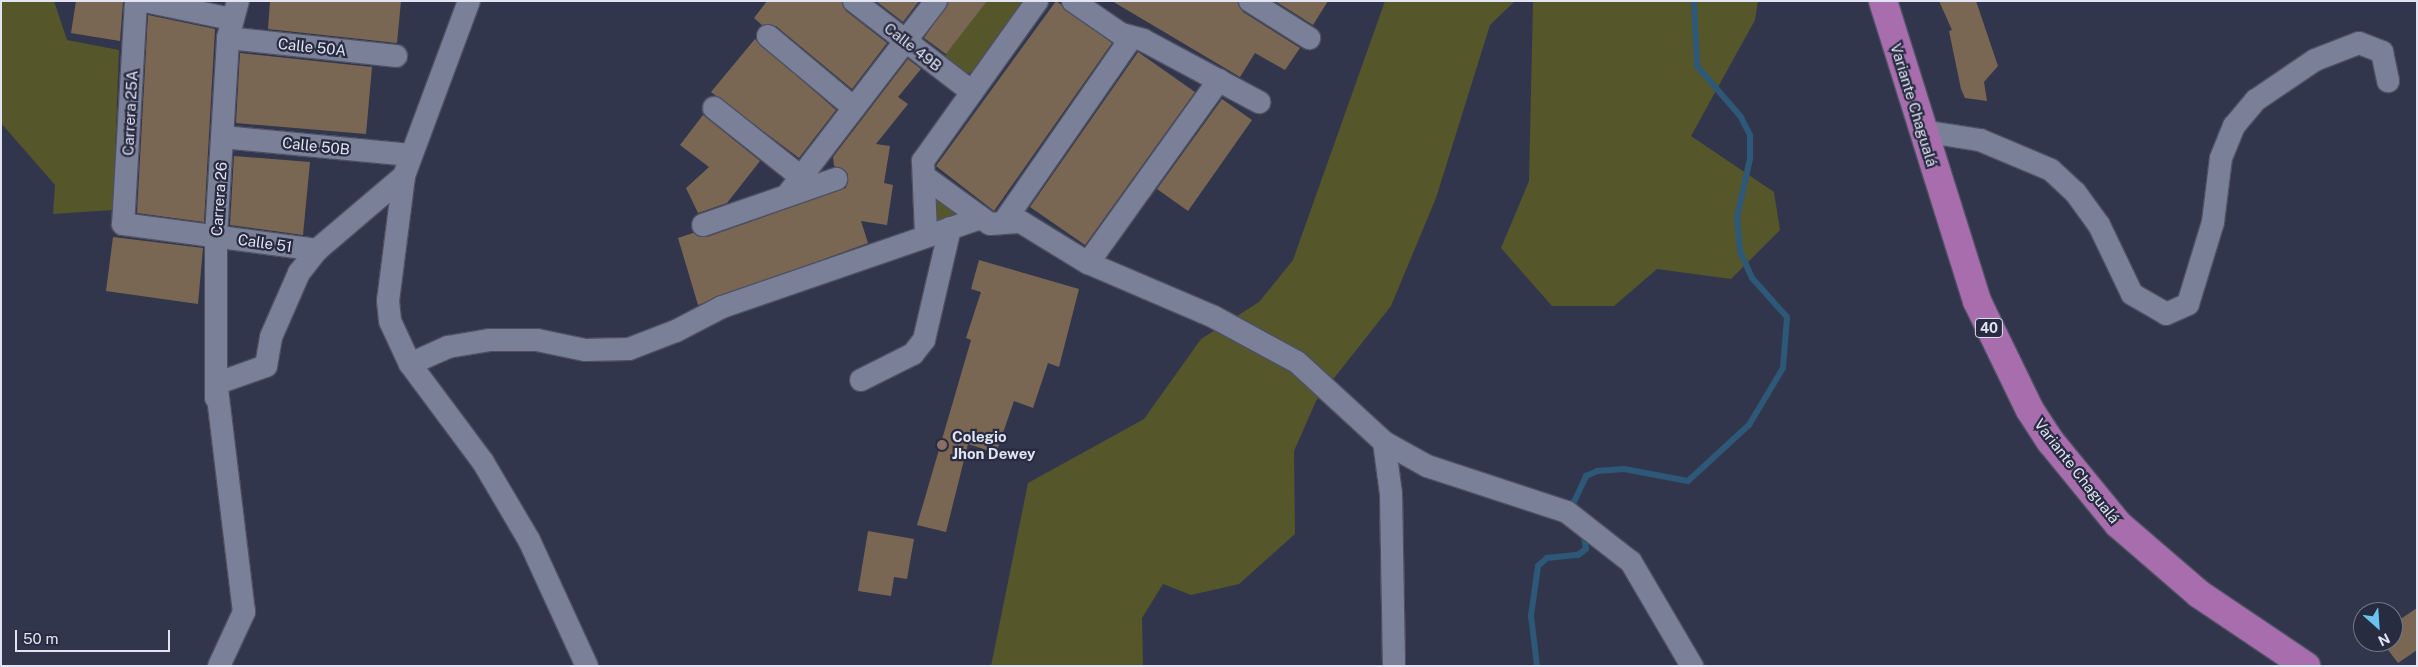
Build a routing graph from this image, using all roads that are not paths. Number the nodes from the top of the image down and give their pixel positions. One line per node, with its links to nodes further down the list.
1 (136, 1): 31 (street, Carrera 25A)
2 (146, 1): 11 (street, Calle 50A)
3 (469, 1): 25 (street)
4 (854, 1): 15 (street, Calle 49B)
5 (936, 1): 15 (street)
6 (1037, 1): 19 (street)
7 (1073, 1): 10 (street)
8 (1250, 1): 14 (street)
9 (1883, 1): 23 (highway, Variante Chagualá / 40)
10 (1101, 11): 13 (street)
11 (232, 20): 16 (street, Calle 50A); 24 (street, Carrera 26)
12 (768, 36): 22 (street)
13 (1132, 37): 17 (street); 30 (street)
14 (1309, 38)
15 (905, 41): 19 (street, Calle 49B); 22 (street)
16 (396, 56)
17 (1219, 80): 20 (street); 37 (street)
18 (2388, 82): 23 (street)
19 (972, 92): 26 (street)
20 (1259, 102)
21 (714, 108): 28 (street)
22 (854, 108): 28 (street)
23 (1922, 131): 46 (highway, Variante Chagualá / 40)
24 (223, 137): 25 (street, Calle 50B); 35 (street, Carrera 26)
25 (407, 166): 36 (street); 38 (street)
26 (925, 177): 29 (street); 34 (street)
27 (836, 179): 28 (street)
28 (794, 186): 32 (street)
29 (980, 218): 30 (street); 33 (street)
30 (1002, 223): 37 (street)
31 (123, 224): 35 (street, Calle 51)
32 (703, 225)
33 (950, 228): 34 (street); 39 (street)
34 (926, 232): 38 (street)
35 (216, 236): 36 (street, Calle 51); 40 (street, Carrera 26)
36 (317, 250): 40 (street)
37 (1088, 263): 41 (street)
38 (410, 364): 43 (street)
39 (861, 380)
40 (216, 399): 42 (street, Carrera 26)
41 (1384, 442): 44 (street); 45 (street)
42 (219, 666)
43 (587, 666)
44 (1394, 666)
45 (1692, 666)
46 (2306, 666)

